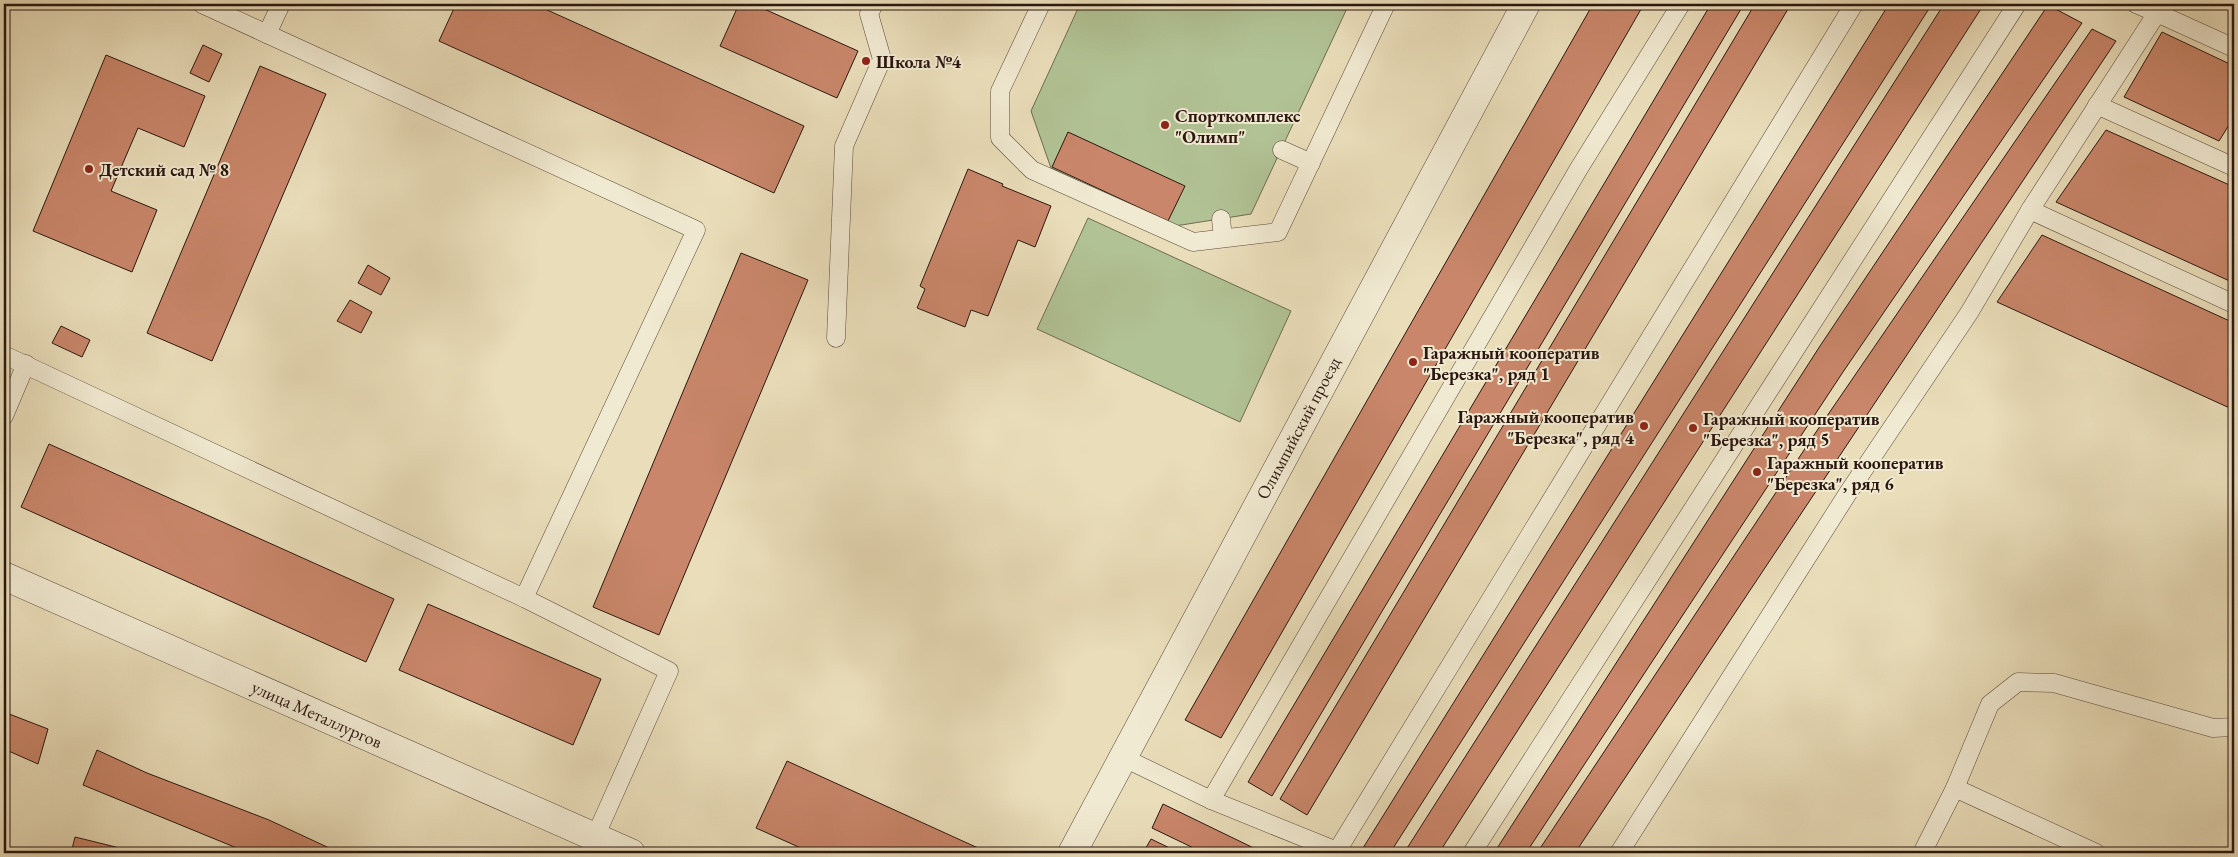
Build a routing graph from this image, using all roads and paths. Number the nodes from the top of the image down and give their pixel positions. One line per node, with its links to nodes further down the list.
1 (202, 4): 12 (lane)
2 (281, 4): 12 (lane)
3 (874, 4): 22 (lane)
4 (1041, 4): 20 (lane)
5 (1386, 4): 16 (lane)
6 (1526, 4): 29 (street, Олимпийский проезд)
7 (1681, 4): 31 (lane)
8 (1854, 4): 33 (lane)
9 (2017, 4): 36 (lane)
10 (2136, 4): 11 (lane)
11 (2157, 13): 13 (lane); 14 (lane)
12 (267, 34): 27 (lane)
13 (2234, 48)
14 (2097, 105): 17 (lane); 18 (lane)
15 (1282, 150): 16 (lane)
16 (1311, 163): 20 (lane)
17 (2233, 163)
18 (2030, 210): 21 (lane); 37 (lane)
19 (1221, 219): 20 (lane)
20 (1223, 238)
21 (2234, 304)
22 (836, 338)
23 (4, 355): 24 (lane)
24 (26, 364): 25 (lane); 27 (lane)
25 (4, 416)
26 (4, 576): 32 (street, улица Металлургов)
27 (524, 598): 32 (lane)
28 (2234, 727): 30 (lane)
29 (1122, 757): 31 (lane); 35 (street, Олимпийский проезд)
30 (1955, 788): 38 (lane); 39 (lane)
31 (1211, 800): 33 (lane)
32 (595, 838): 34 (street, улица Металлургов)
33 (1338, 852)
34 (631, 853)
35 (1071, 853)
36 (1472, 853)
37 (1620, 853)
38 (1922, 853)
39 (2096, 853)

